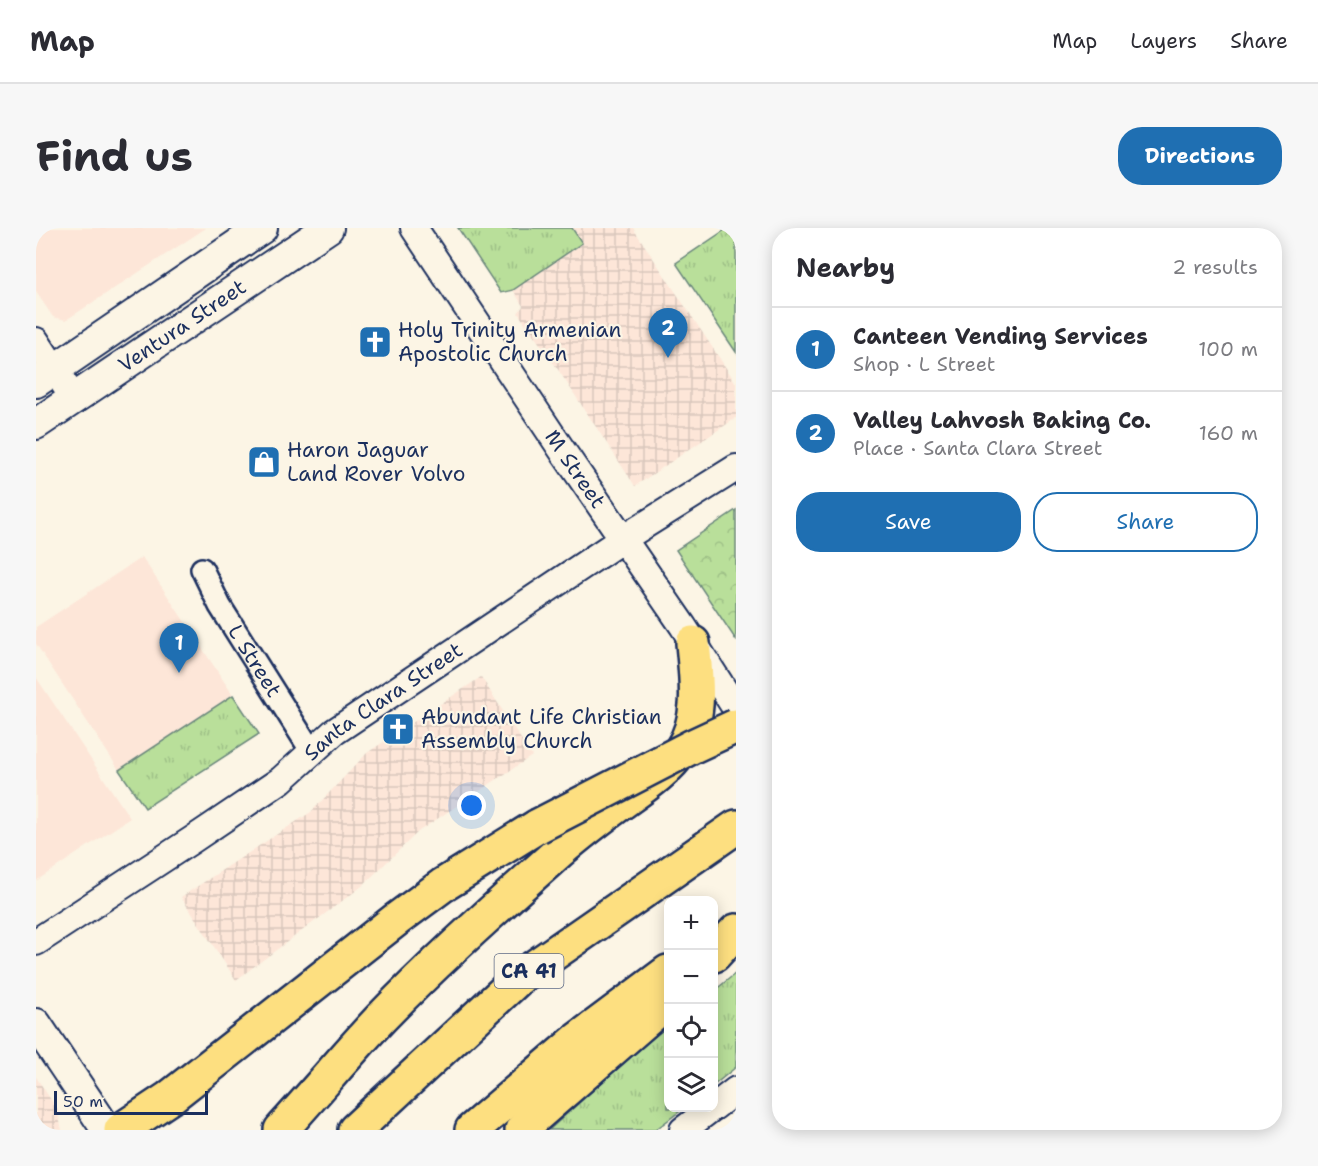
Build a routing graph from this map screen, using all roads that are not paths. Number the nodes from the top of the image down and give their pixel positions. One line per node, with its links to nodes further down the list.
1 (262, 228): 5 (main road, Ventura Street)
2 (328, 228): 6 (main road, Ventura Street)
3 (414, 228): 9 (street, M Street)
4 (36, 341): 5 (street)
5 (45, 376): 6 (street)
6 (74, 399): 7 (main road, Ventura Street)
7 (36, 424)
8 (736, 468): 9 (street, Santa Clara Street)
9 (624, 538): 11 (street, M Street); 14 (street, Santa Clara Street)
10 (202, 569): 14 (street, L Street)
11 (693, 643): 12 (street, M Street); 29 (highway)
12 (736, 709)
13 (736, 726): 28 (highway, bridge)
14 (312, 752): 19 (street, Santa Clara Street)
15 (729, 832): 30 (highway, CA 41)
16 (736, 921): 18 (highway)
17 (736, 931): 20 (highway)
18 (718, 935)
19 (36, 942)
20 (718, 951)
21 (664, 976): 31 (highway)
22 (666, 1004): 32 (highway)
23 (36, 1024): 27 (main road)
24 (736, 1090): 25 (street)
25 (718, 1103)
26 (706, 1112): 33 (street)
27 (107, 1130)
28 (121, 1130)
29 (281, 1130)
30 (355, 1130)
31 (472, 1130)
32 (522, 1130)
33 (682, 1130)

